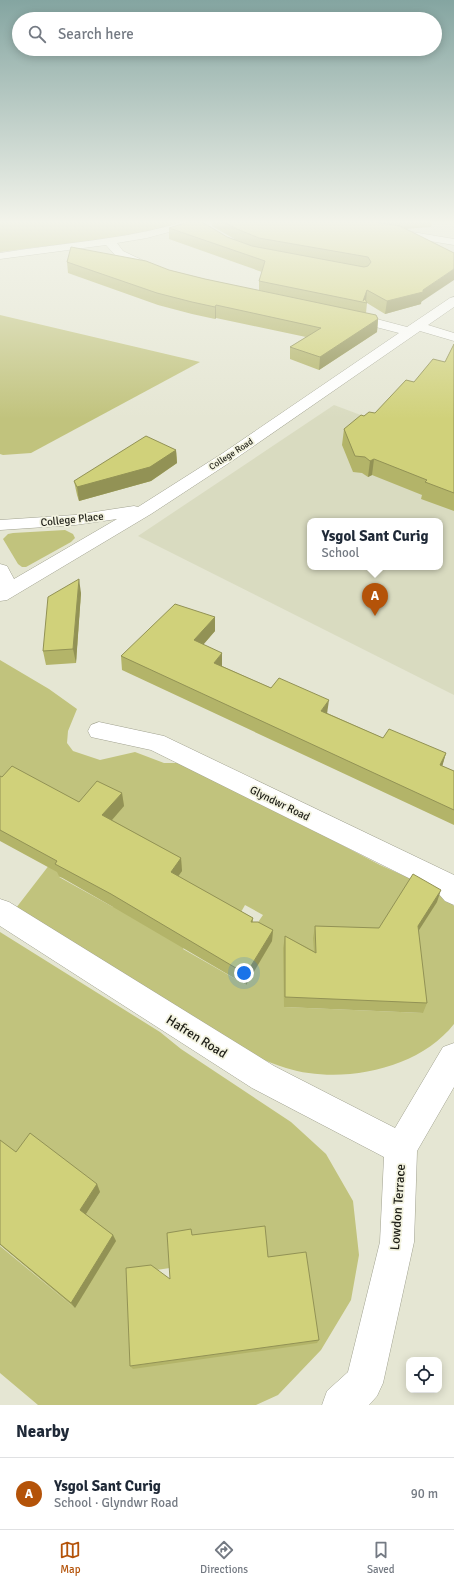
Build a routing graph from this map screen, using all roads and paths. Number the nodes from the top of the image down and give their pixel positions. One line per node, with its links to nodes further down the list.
1 (454, 301): 3 (street, College Road)
2 (339, 314): 3 (street)
3 (415, 329): 4 (street); 5 (street, College Road)
4 (454, 337)
5 (144, 510): 6 (street, College Place); 8 (street, College Road)
6 (0, 525)
7 (0, 570): 8 (street)
8 (5, 592)
9 (99, 730): 10 (street, Glyndwr Road)
10 (454, 892)
11 (0, 911): 13 (street, Hafren Road)
12 (454, 1058): 13 (street, Lowdon Terrace)
13 (401, 1148): 14 (street, Lowdon Terrace)
14 (341, 1405)

